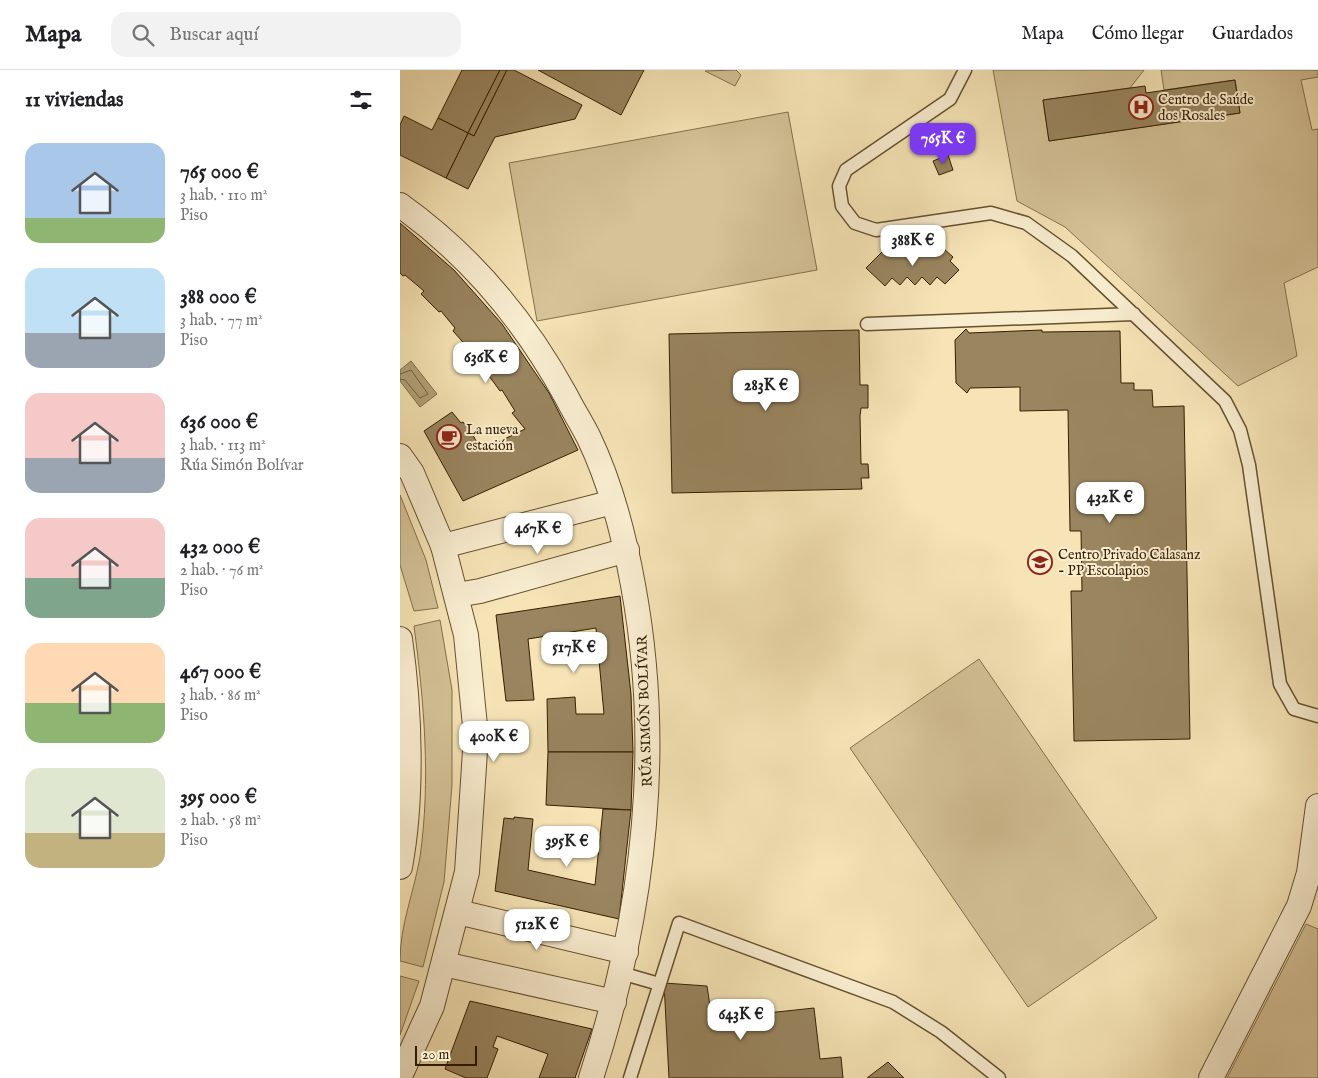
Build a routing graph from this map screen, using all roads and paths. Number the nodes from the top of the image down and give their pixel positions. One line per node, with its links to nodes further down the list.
1 (965, 70): 3 (lane)
2 (400, 205): 6 (street, RÚA SIMÓN BOLÍVAR)
3 (1134, 314): 4 (lane); 11 (lane)
4 (866, 324)
5 (400, 456): 7 (street)
6 (613, 502): 7 (street); 8 (street, RÚA SIMÓN BOLÍVAR)
7 (444, 546): 9 (street)
8 (627, 550): 9 (street); 15 (street, RÚA SIMÓN BOLÍVAR)
9 (457, 595): 14 (street)
10 (400, 639): 13 (street)
11 (1318, 716)
12 (1318, 806): 23 (street)
13 (400, 866)
14 (458, 912): 15 (street); 16 (street)
15 (624, 963): 17 (lane); 18 (street, RÚA SIMÓN BOLÍVAR)
16 (444, 964): 18 (street); 19 (street)
17 (659, 984): 21 (lane); 22 (lane)
18 (614, 1002): 20 (street, RÚA SIMÓN BOLÍVAR)
19 (400, 1076)
20 (591, 1078)
21 (630, 1078)
22 (999, 1078)
23 (1211, 1078)

